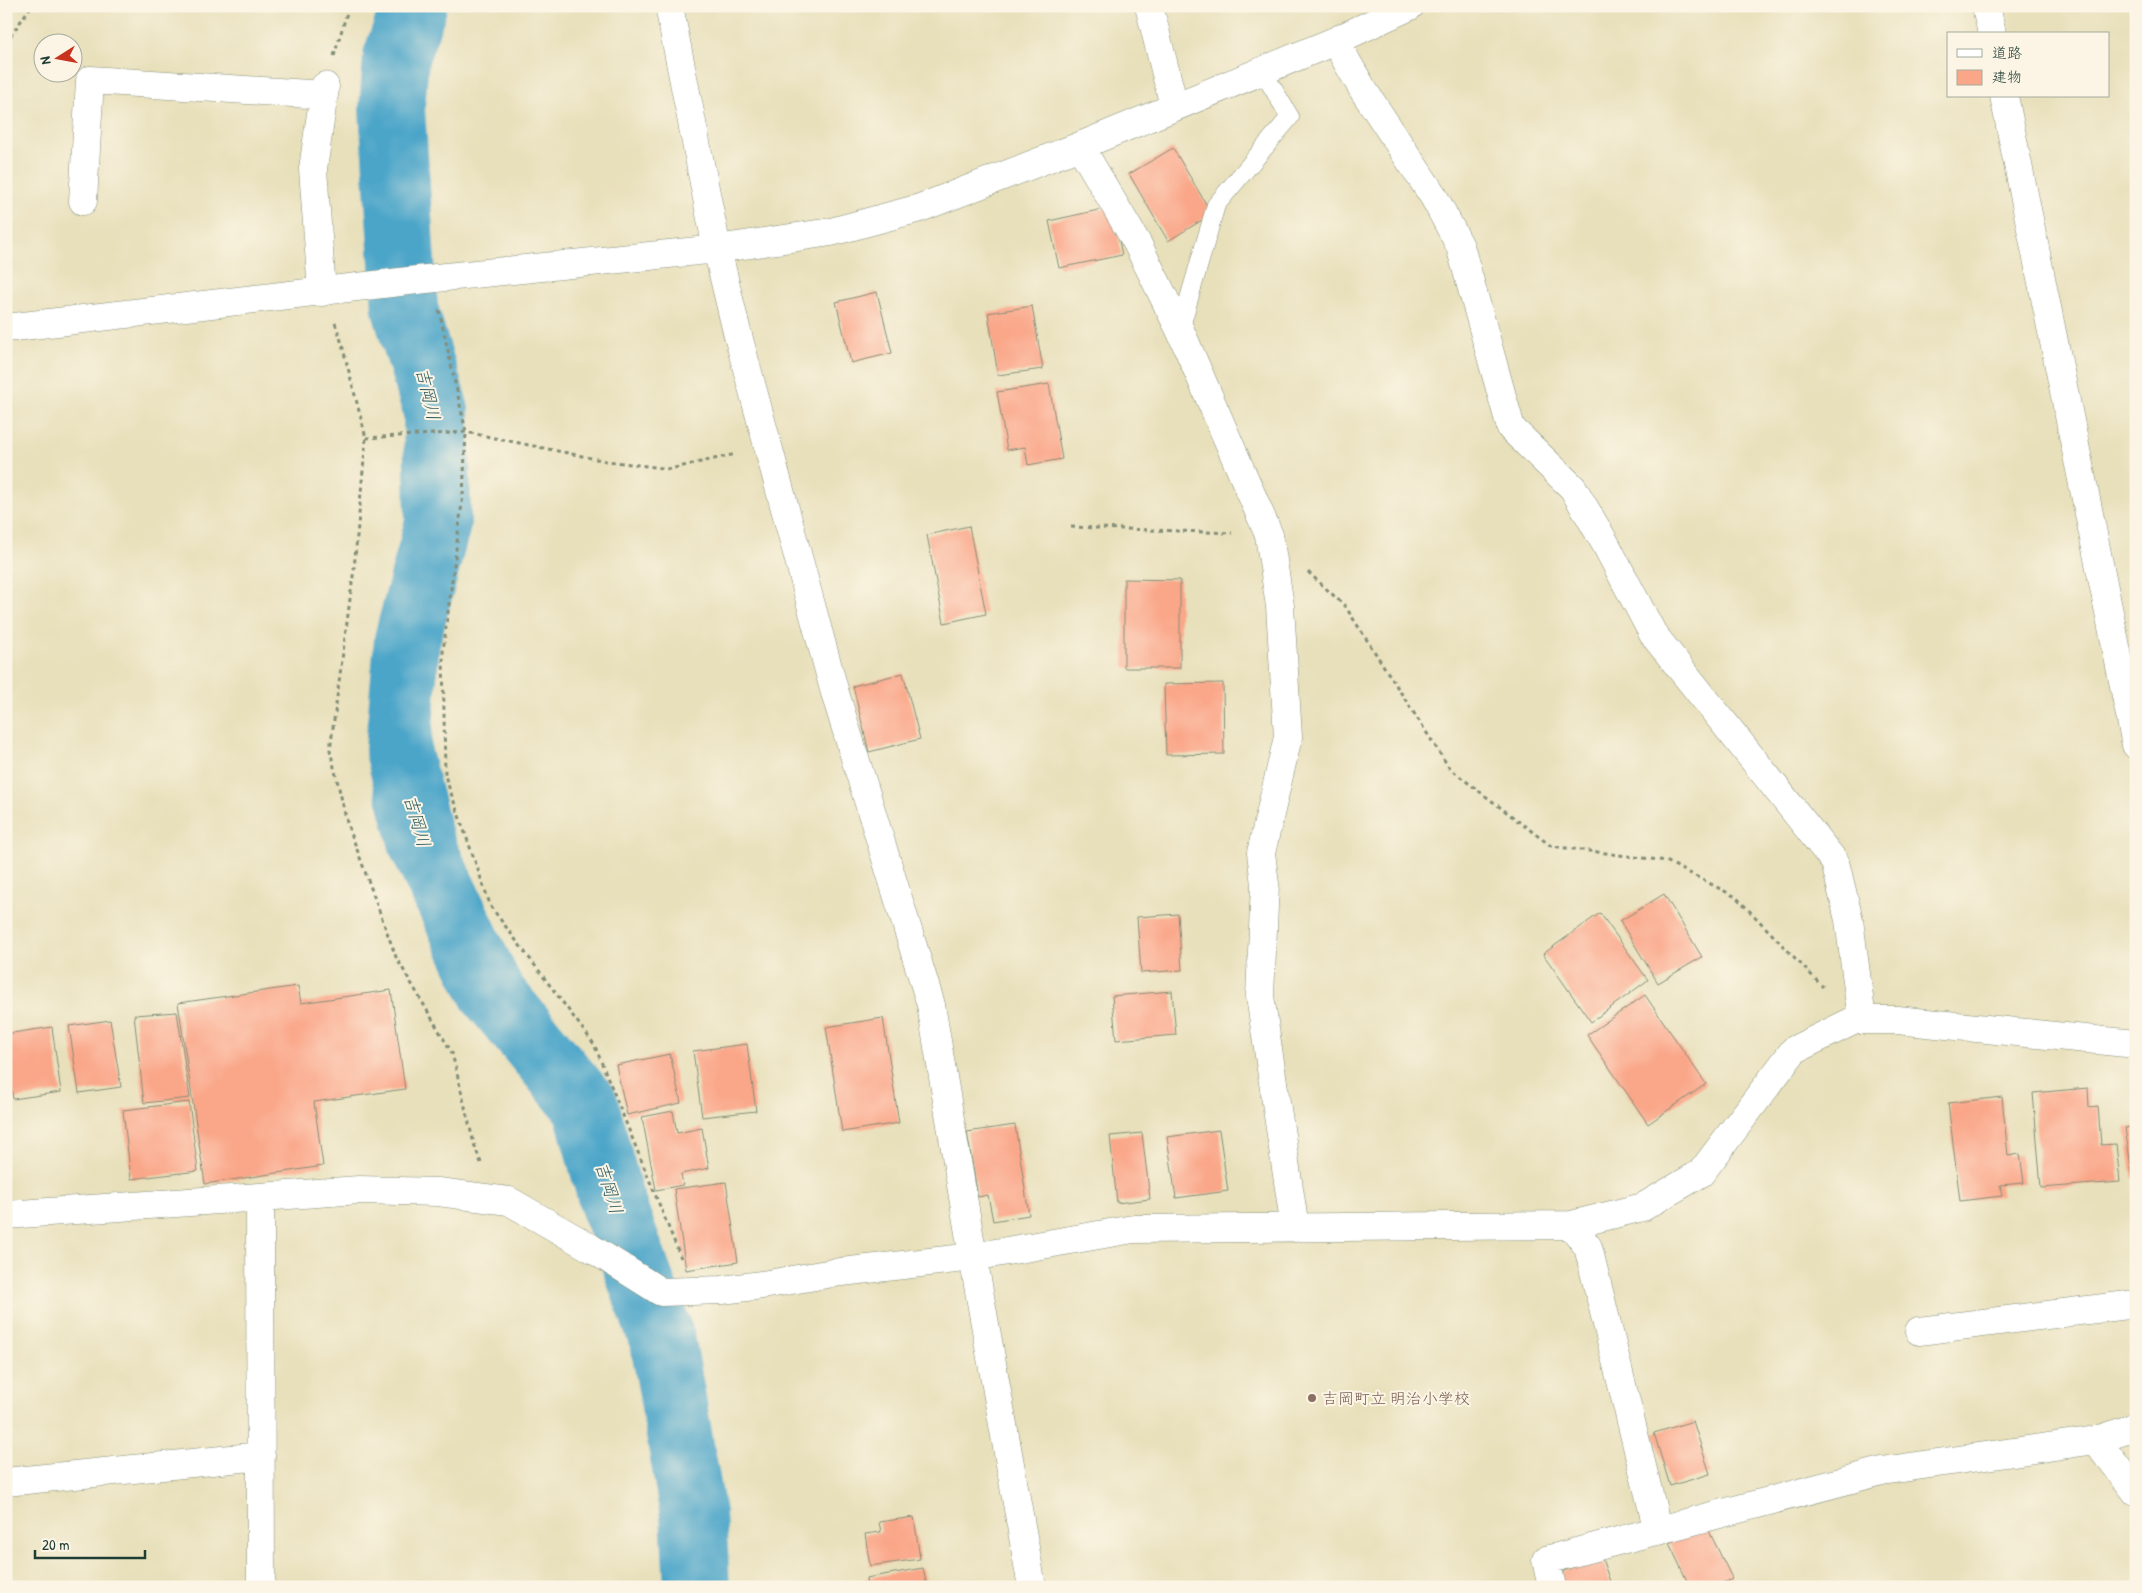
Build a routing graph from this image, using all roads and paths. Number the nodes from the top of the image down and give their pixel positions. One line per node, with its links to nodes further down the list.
1 (30, 6): 9 (path)
2 (349, 6): 11 (path)
3 (669, 6): 16 (street)
4 (1149, 6): 13 (street)
5 (1410, 6): 8 (street)
6 (1986, 6): 7 (street)
7 (1992, 32)
8 (1335, 41): 10 (street); 27 (street)
9 (6, 43)
10 (1262, 70): 13 (street); 20 (lane)
11 (325, 90): 15 (street); 18 (street)
12 (2004, 98): 26 (street)
13 (1174, 106): 14 (street)
14 (1080, 146): 16 (street); 20 (street)
15 (83, 201)
16 (717, 249): 17 (street); 23 (street)
17 (424, 280): 18 (street); 21 (path)
18 (322, 292): 19 (street); 22 (path)
19 (6, 328)
20 (1180, 330): 25 (street)
21 (466, 432): 22 (path); 23 (path); 35 (path)
22 (366, 438): 30 (path)
23 (769, 446): 34 (street)
24 (1071, 527): 25 (path)
25 (1269, 535): 27 (path); 33 (street)
26 (2136, 745)
27 (1858, 1020): 28 (street); 32 (street)
28 (2136, 1044)
29 (260, 1197): 30 (street); 31 (street); 40 (street)
30 (495, 1199): 35 (street)
31 (6, 1215)
32 (1571, 1225): 33 (street); 43 (street)
33 (1295, 1228): 34 (street)
34 (973, 1257): 35 (street); 45 (street)
35 (694, 1291)
36 (2136, 1304): 37 (street)
37 (1919, 1331)
38 (2136, 1427): 39 (street)
39 (2096, 1440): 42 (street); 43 (street)
40 (261, 1456): 41 (street); 44 (street)
41 (6, 1482)
42 (2136, 1492)
43 (1658, 1531): 46 (street)
44 (261, 1587)
45 (1032, 1587)
46 (1552, 1587)

